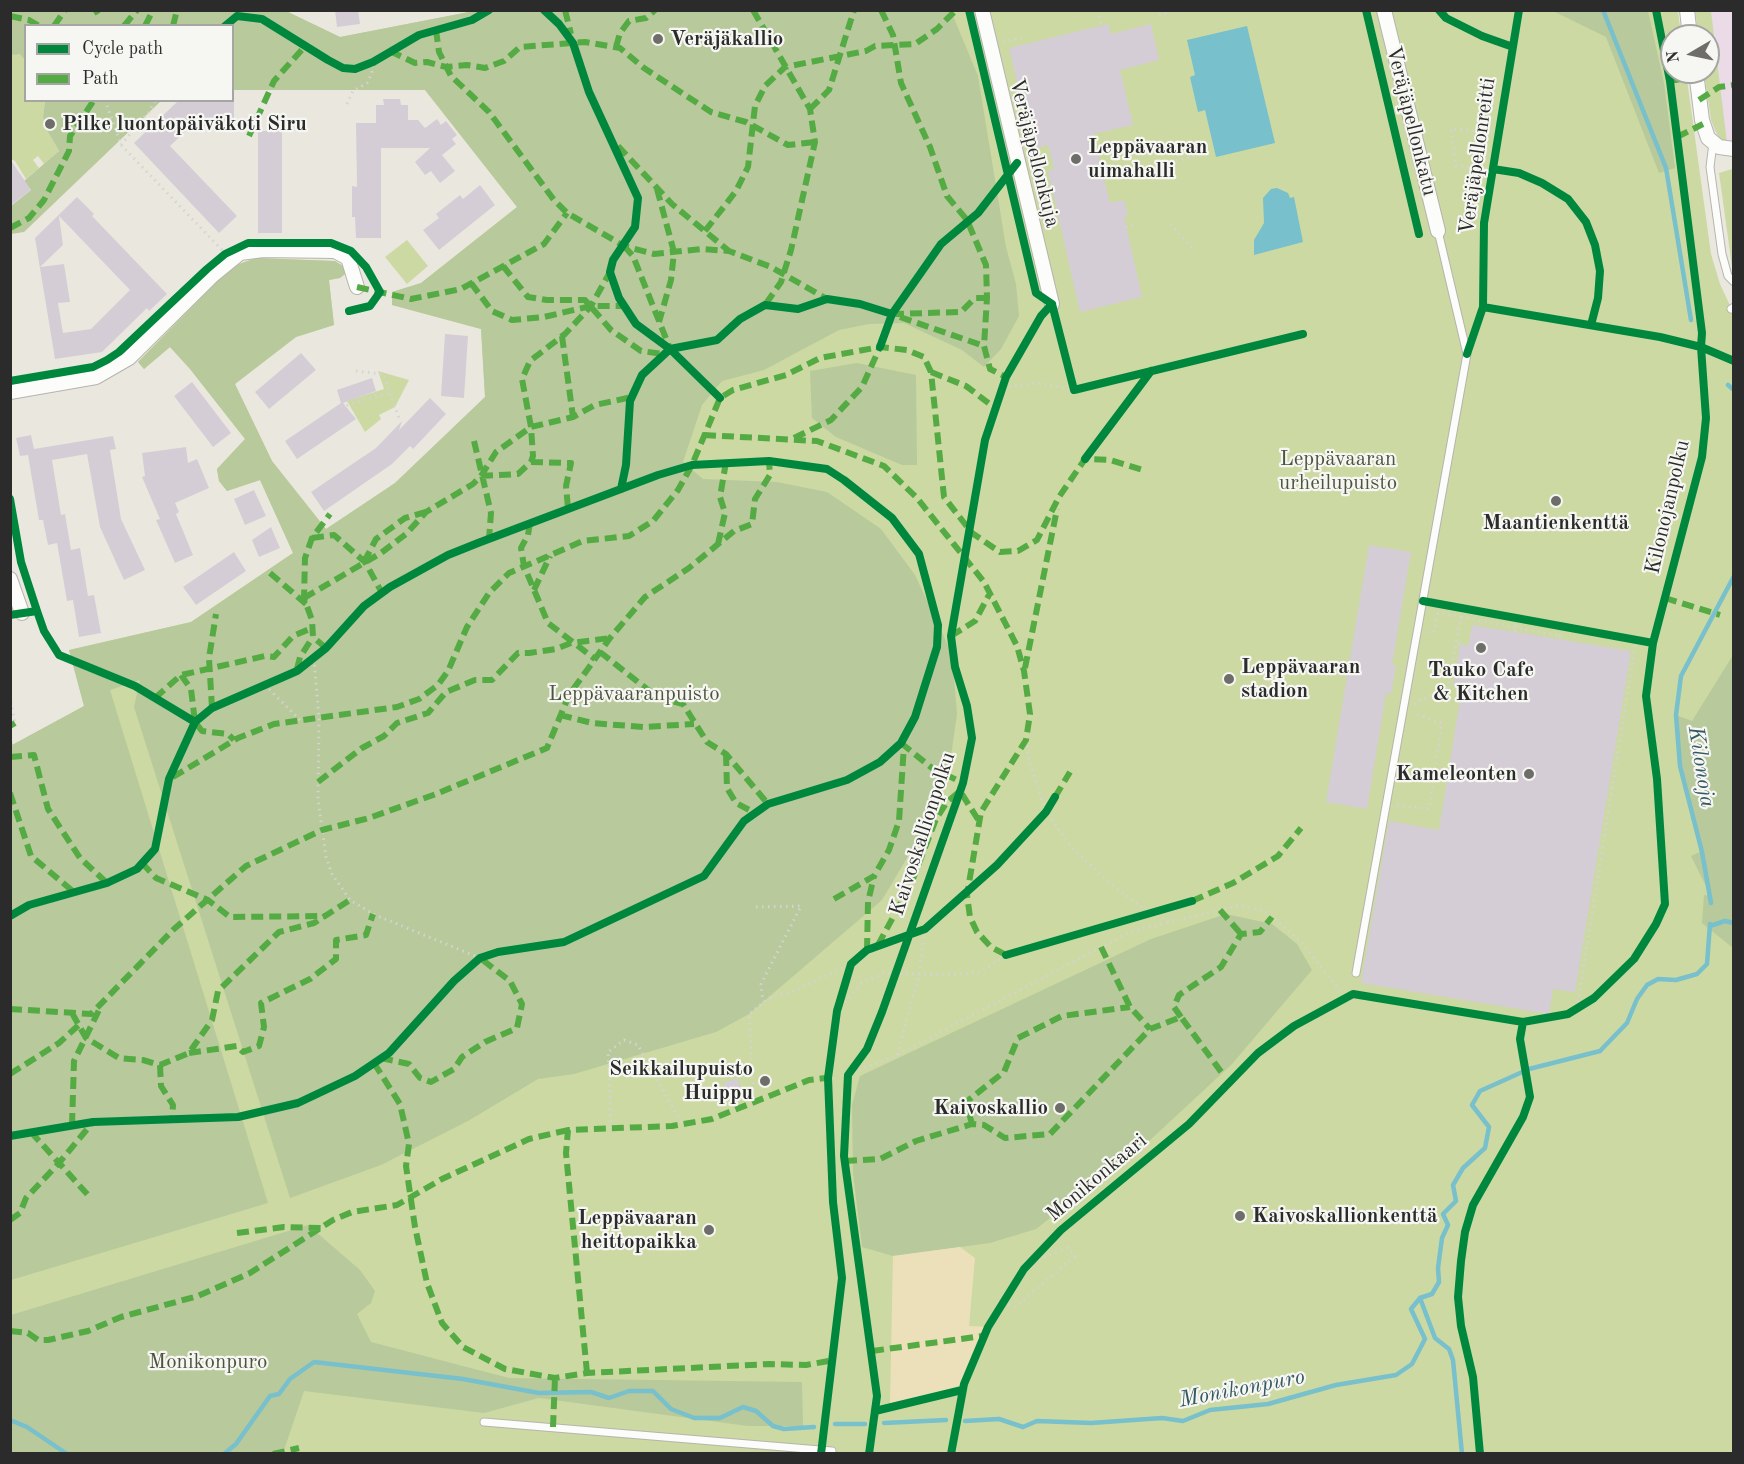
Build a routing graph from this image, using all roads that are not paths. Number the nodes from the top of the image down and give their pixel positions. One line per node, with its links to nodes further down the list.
1 (982, 10): 9 (street, Veräjäpellonkuja)
2 (1384, 10): 6 (street, Veräjäpellonkatu)
3 (1698, 84): 4 (street)
4 (1713, 143): 5 (street); 7 (lane)
5 (1734, 149)
6 (1438, 231): 13 (lane)
7 (1734, 282)
8 (357, 287): 10 (street)
9 (1052, 304)
10 (10, 392)
11 (10, 579): 12 (street)
12 (21, 614)
13 (1356, 973)
14 (484, 1422): 15 (lane)
15 (832, 1451)

